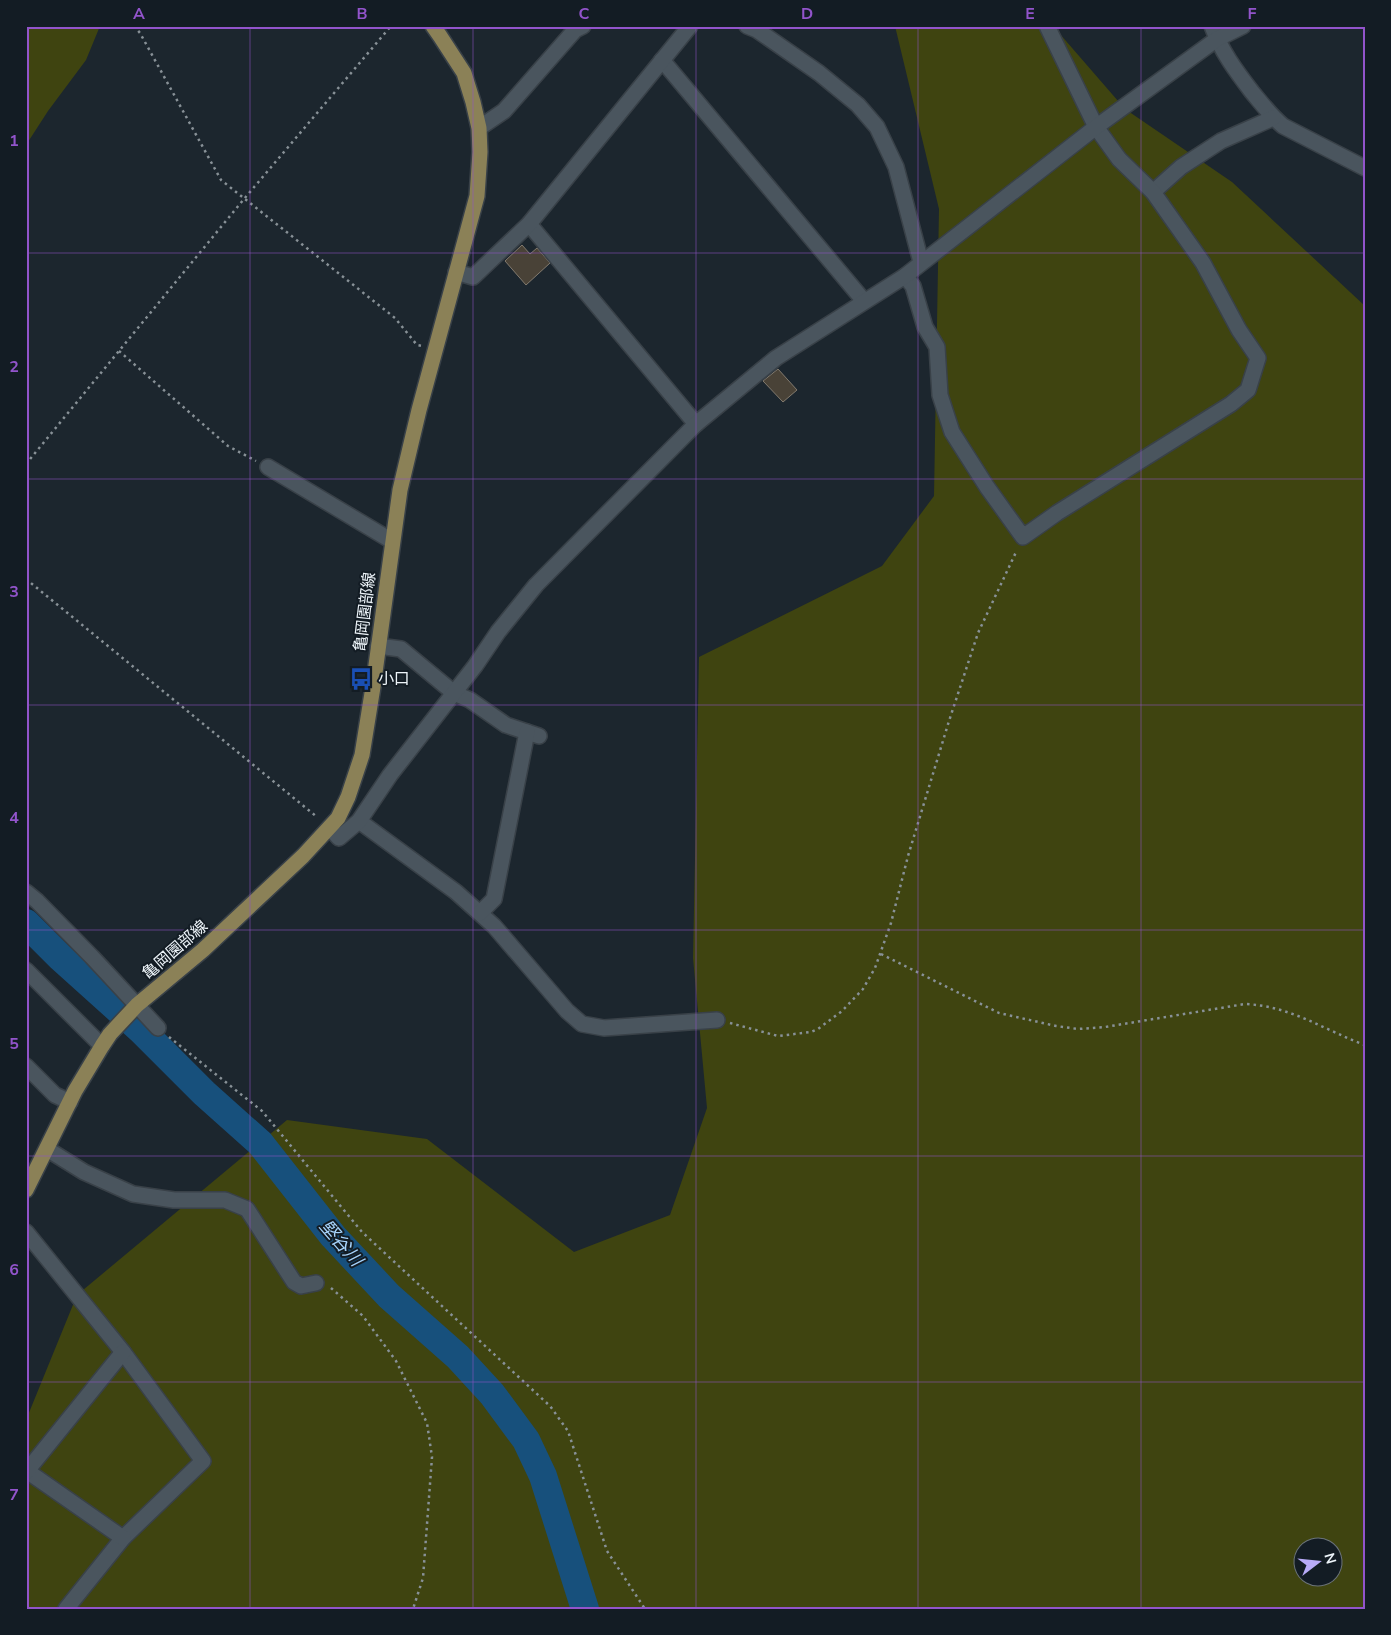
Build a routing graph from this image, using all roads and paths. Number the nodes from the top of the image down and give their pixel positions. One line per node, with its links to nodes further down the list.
1 (134, 26): 16 (path)
2 (391, 26): 16 (path)
3 (433, 26): 13 (main road, 亀岡園部線)
4 (583, 26): 13 (street)
5 (690, 26): 10 (street)
6 (747, 26): 18 (street)
7 (1047, 26): 12 (street)
8 (1243, 26): 9 (street)
9 (1214, 32): 11 (street); 12 (street)
10 (662, 60): 17 (street); 21 (street)
11 (1273, 118): 14 (street); 15 (street)
12 (1096, 126): 15 (street); 18 (street)
13 (479, 128): 19 (main road, 亀岡園部線)
14 (1365, 168)
15 (1153, 192): 27 (street)
16 (244, 199): 22 (path); 23 (path)
17 (529, 224): 19 (street); 24 (street)
18 (921, 262): 20 (street)
19 (456, 272): 22 (main road, 亀岡園部線)
20 (904, 276): 21 (street); 27 (street)
21 (864, 302): 24 (street)
22 (435, 349): 28 (main road, 亀岡園部線)
23 (118, 351): 25 (path); 26 (path)
24 (696, 424): 31 (street)
25 (26, 464)
26 (268, 467): 28 (street)
27 (1023, 538): 36 (path)
28 (392, 541): 30 (main road, 亀岡園部線)
29 (26, 579): 33 (path)
30 (378, 646): 31 (street); 33 (main road, 亀岡園部線)
31 (454, 693): 32 (street); 35 (street)
32 (358, 821): 33 (street); 35 (street)
33 (330, 828): 38 (main road, 亀岡園部線)
34 (26, 892): 38 (street)
35 (480, 913): 39 (street)
36 (881, 954): 39 (path); 41 (path)
37 (26, 970): 42 (street)
38 (137, 1005): 40 (street); 42 (main road, 亀岡園部線)
39 (717, 1020)
40 (158, 1028): 54 (path)
41 (1365, 1045)
42 (102, 1046): 44 (main road, 亀岡園部線)
43 (26, 1066): 44 (street)
44 (70, 1102): 45 (main road, 亀岡園部線)
45 (46, 1149): 46 (main road, 亀岡園部線); 48 (street)
46 (27, 1185)
47 (26, 1232): 49 (street)
48 (316, 1283): 53 (path)
49 (123, 1352): 50 (street); 51 (street)
50 (27, 1472): 51 (street)
51 (123, 1538): 52 (street)
52 (66, 1609)
53 (413, 1609)
54 (645, 1609)

